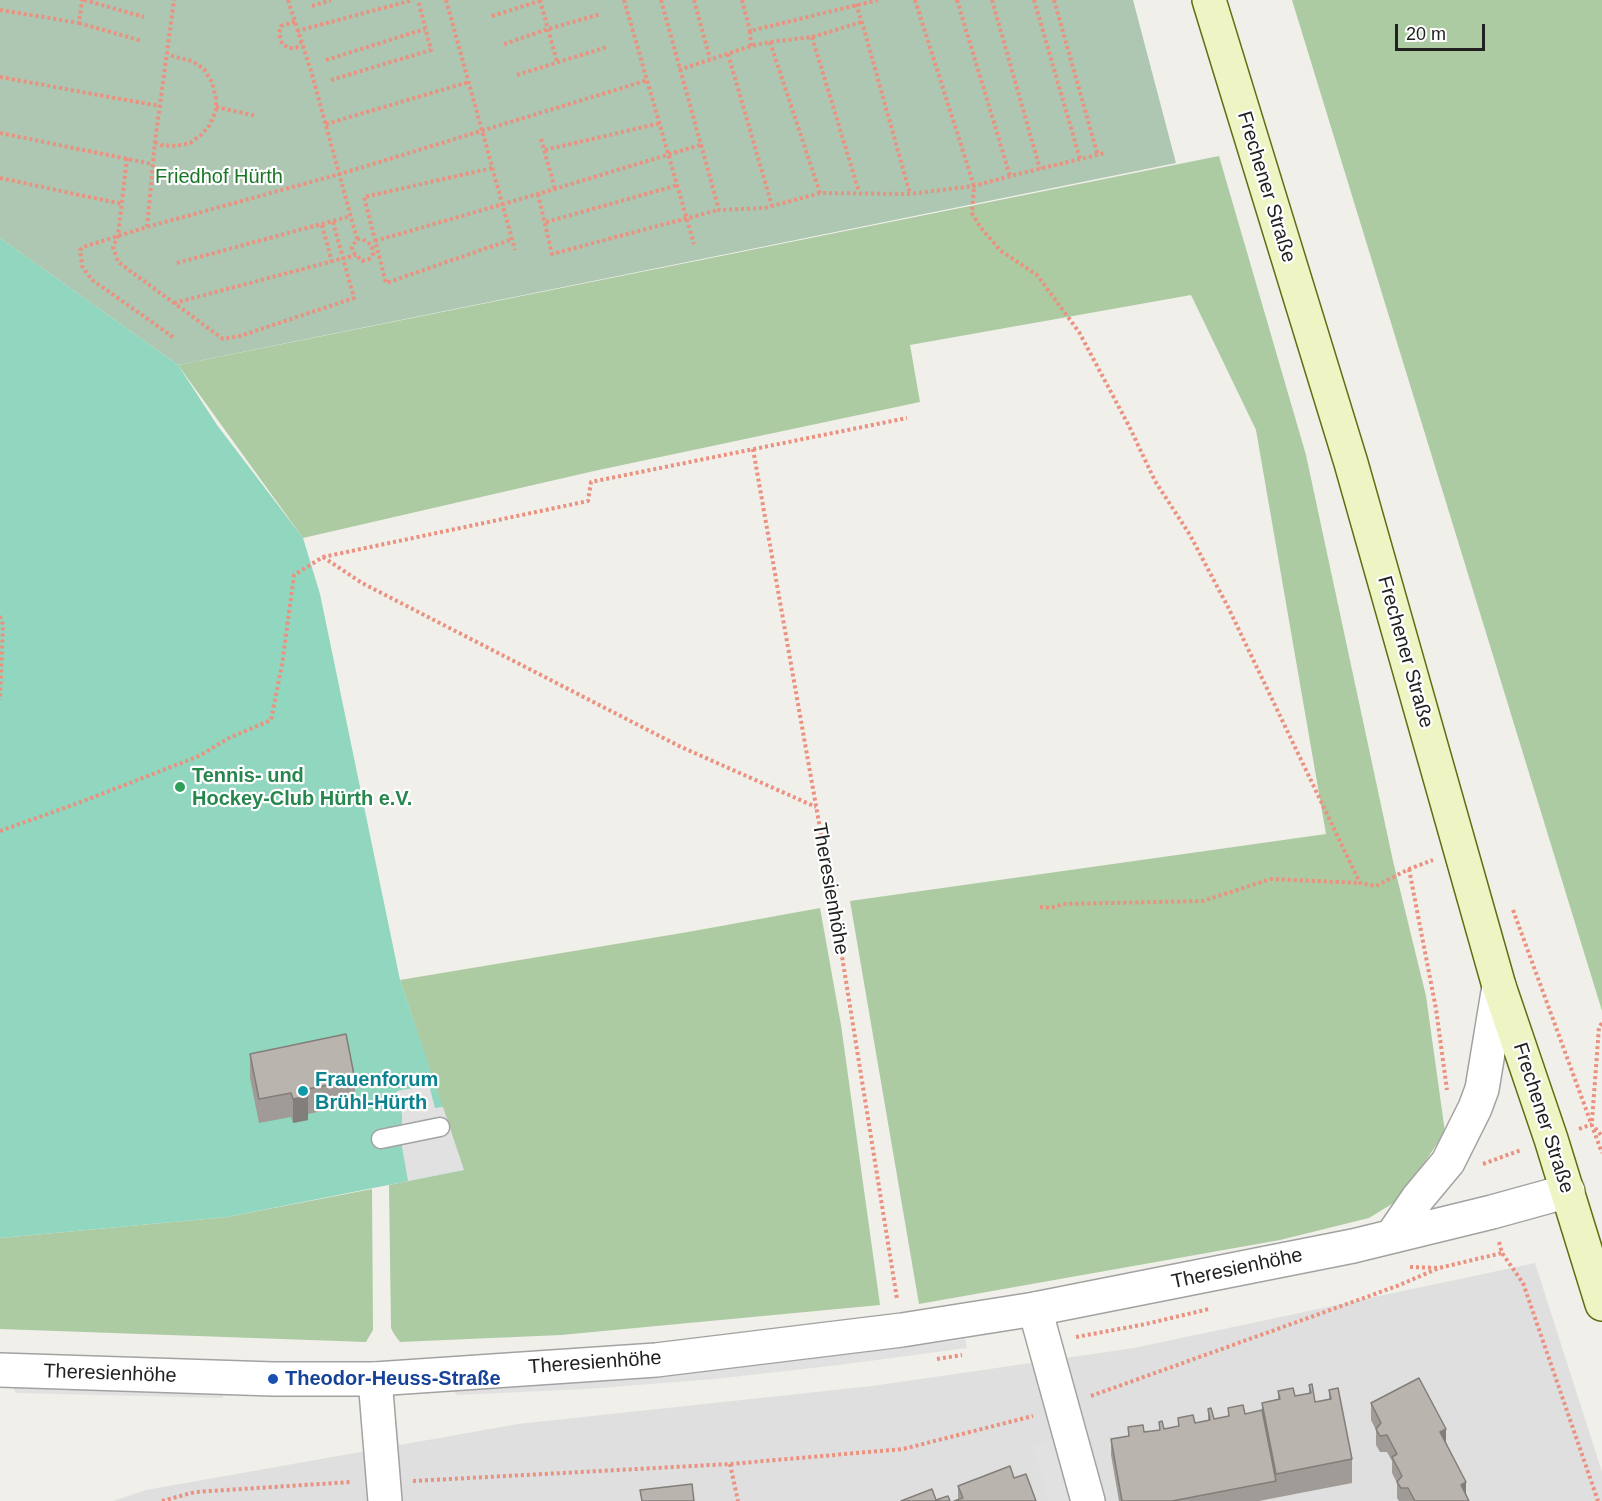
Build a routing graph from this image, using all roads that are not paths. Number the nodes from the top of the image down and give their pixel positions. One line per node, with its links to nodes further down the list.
1 (1209, 0): 2 (main road, Frechener Straße)
2 (1499, 986): 5 (main road, Frechener Straße); 6 (street)
3 (440, 1127): 4 (lane)
4 (381, 1139)
5 (1568, 1191): 6 (street, Theresienhöhe); 7 (main road, Frechener Straße)
6 (1392, 1236): 8 (street, Theresienhöhe)
7 (1602, 1304)
8 (1035, 1309): 10 (street, Theresienhöhe); 12 (street)
9 (0, 1370): 10 (street, Theresienhöhe)
10 (375, 1378): 11 (street)
11 (384, 1490)
12 (1088, 1501)

